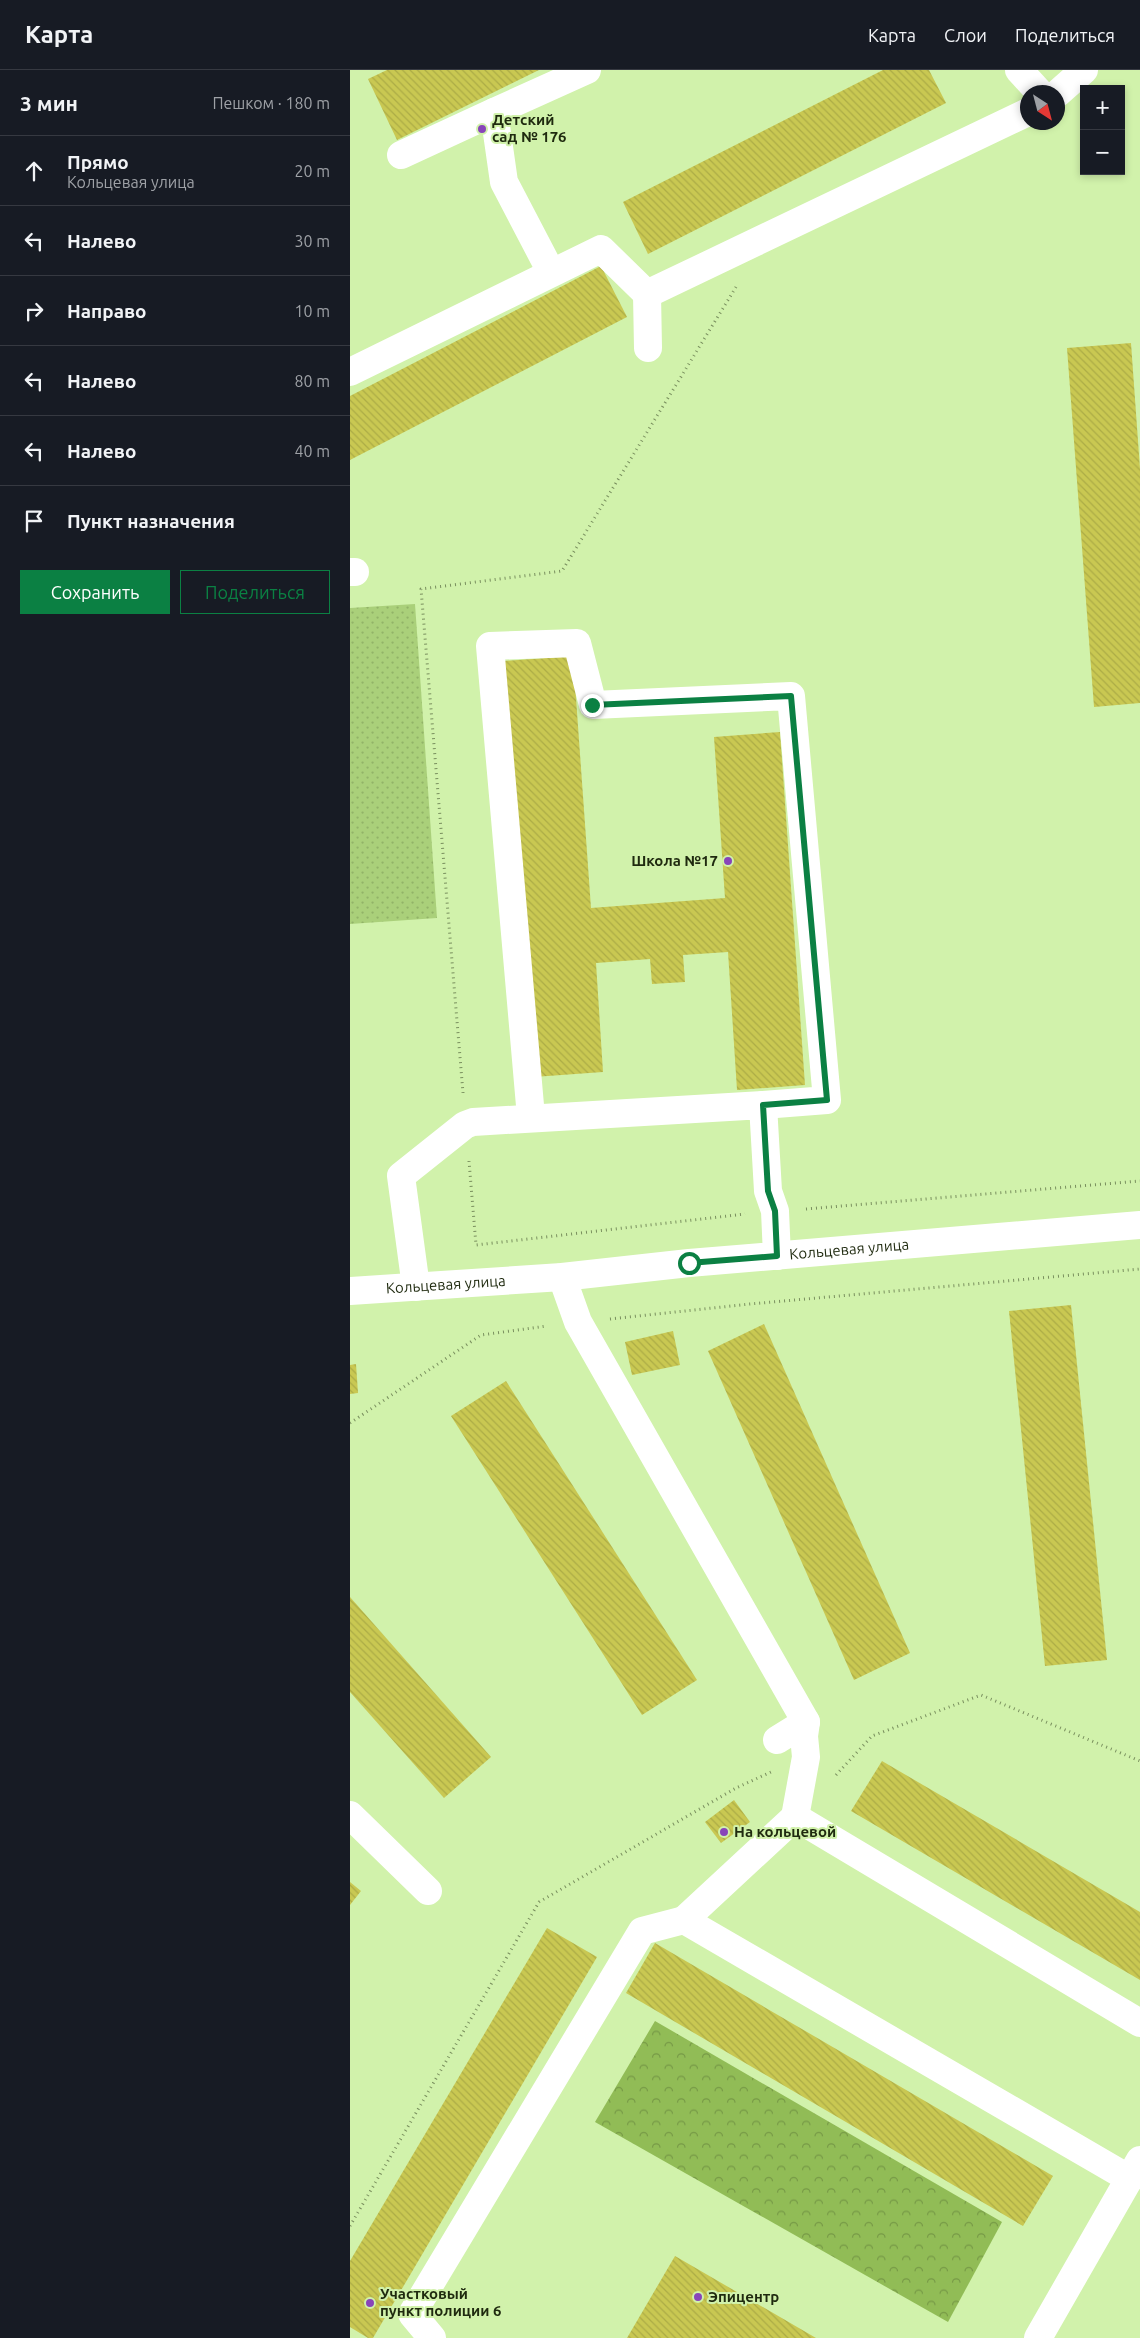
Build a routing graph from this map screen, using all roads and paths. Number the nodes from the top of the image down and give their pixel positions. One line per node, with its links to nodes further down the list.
1 (587, 70): 6 (street)
2 (1019, 70): 4 (street)
3 (1084, 70): 5 (street)
4 (1033, 85)
5 (1065, 87)
6 (494, 112): 8 (street); 9 (street)
7 (1020, 116): 11 (street)
8 (400, 155)
9 (551, 272): 11 (street); 13 (street)
10 (739, 281): 16 (path)
11 (647, 294): 12 (street)
12 (648, 348)
13 (350, 372)
14 (763, 1105): 15 (street); 15 (street); 18 (street)
15 (531, 1117): 16 (street)
16 (466, 1125): 18 (path); 23 (street)
17 (1140, 1181): 18 (path)
18 (775, 1211): 20 (street)
19 (1140, 1224): 20 (street, Кольцевая улица)
20 (777, 1256): 22 (street, Кольцевая улица)
21 (1140, 1269): 25 (path)
22 (562, 1277): 23 (street, Кольцевая улица); 25 (street)
23 (416, 1287): 24 (street, Кольцевая улица)
24 (350, 1291)
25 (578, 1322): 26 (path); 27 (street)
26 (350, 1423)
27 (806, 1722): 28 (street); 29 (street)
28 (777, 1740)
29 (806, 1757): 33 (street); 38 (path)
30 (1140, 1761): 31 (path)
31 (834, 1777)
32 (350, 1815): 34 (street)
33 (795, 1817): 35 (street); 36 (street)
34 (428, 1891)
35 (684, 1920): 37 (street); 39 (street)
36 (1140, 2023)
37 (1135, 2170): 40 (street)
38 (350, 2226)
39 (432, 2338)
40 (1038, 2338)

